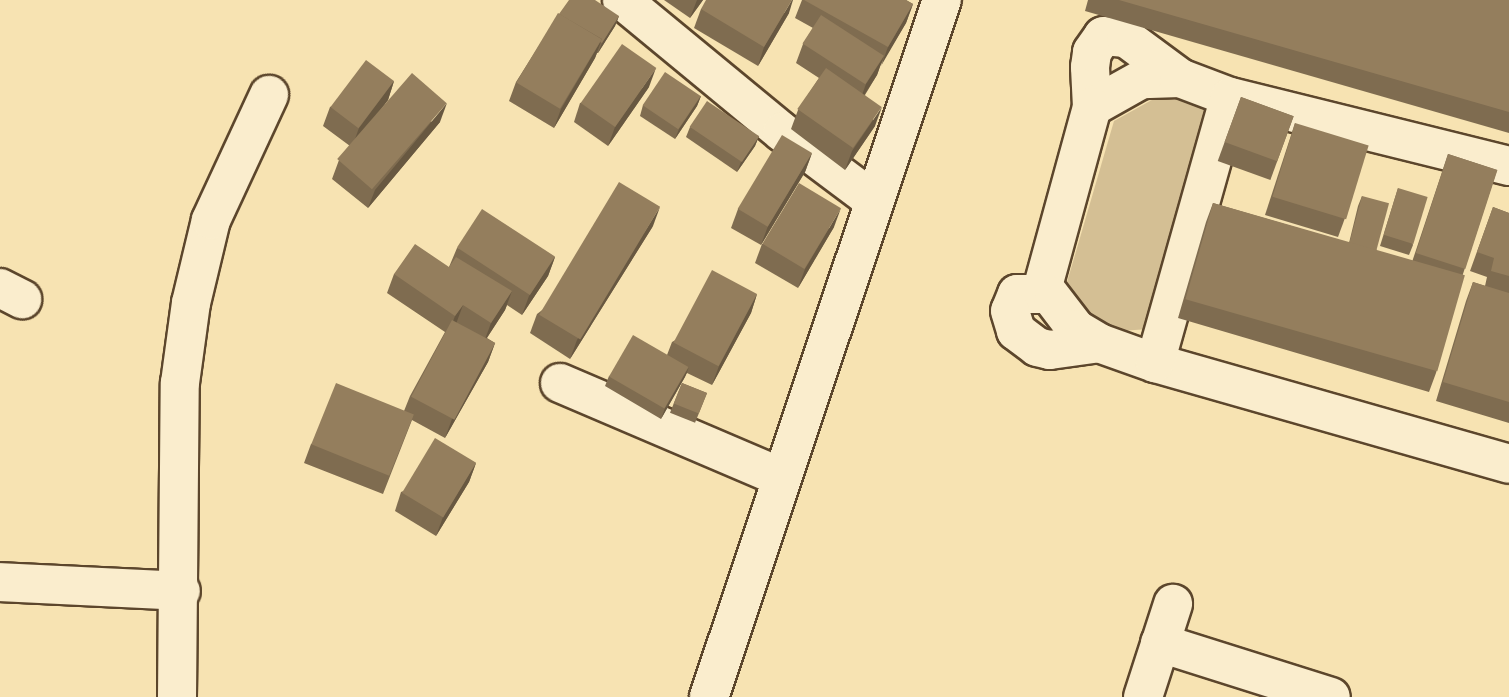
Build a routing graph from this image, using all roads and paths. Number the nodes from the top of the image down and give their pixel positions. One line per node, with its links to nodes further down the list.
1 (622, 0): 8 (street)
2 (942, 0): 8 (street)
3 (1180, 78): 5 (street); 6 (street); 6 (street)
4 (269, 95): 14 (street)
5 (1230, 97): 7 (street); 9 (street)
6 (1092, 107): 9 (street)
7 (1509, 166)
8 (873, 200): 12 (street)
9 (1155, 363): 11 (street)
10 (560, 383): 12 (street)
11 (1509, 464)
12 (780, 477): 18 (street)
13 (0, 583): 14 (street)
14 (181, 591): 17 (street)
15 (1173, 604): 16 (street)
16 (1160, 643): 19 (street); 20 (street)
17 (177, 697)
18 (709, 697)
19 (1143, 697)
20 (1331, 697)

